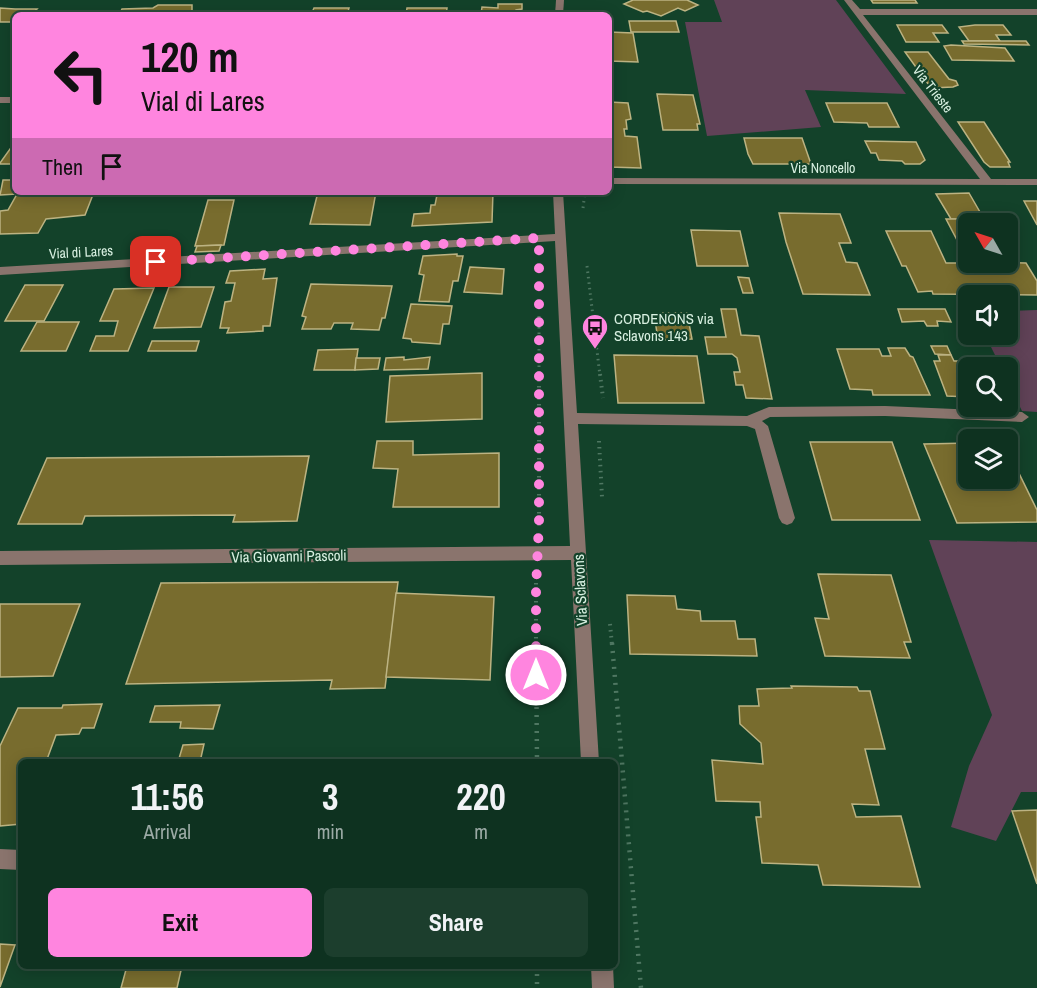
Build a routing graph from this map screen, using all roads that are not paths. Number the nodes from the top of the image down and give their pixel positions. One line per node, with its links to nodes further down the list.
1 (848, 0): 2 (street, Via Trieste)
2 (857, 12): 3 (street); 5 (street, Via Trieste)
3 (1037, 12)
4 (612, 181): 5 (street, Via Noncello)
5 (988, 182): 6 (street, Via Noncello)
6 (1037, 182)
7 (558, 195): 8 (street, Via Sclavons)
8 (560, 237): 9 (street, Vial di Lares); 11 (street, Via Sclavons)
9 (0, 271)
10 (1022, 417): 12 (street)
11 (570, 418): 12 (street); 14 (street, Via Sclavons)
12 (748, 421): 13 (street)
13 (787, 518)
14 (578, 553): 15 (street, Via Giovanni Pascoli); 16 (street, Via Sclavons)
15 (0, 558)
16 (590, 759)
17 (0, 859): 18 (street)
18 (18, 860)
19 (602, 969): 20 (street)
20 (603, 988)

